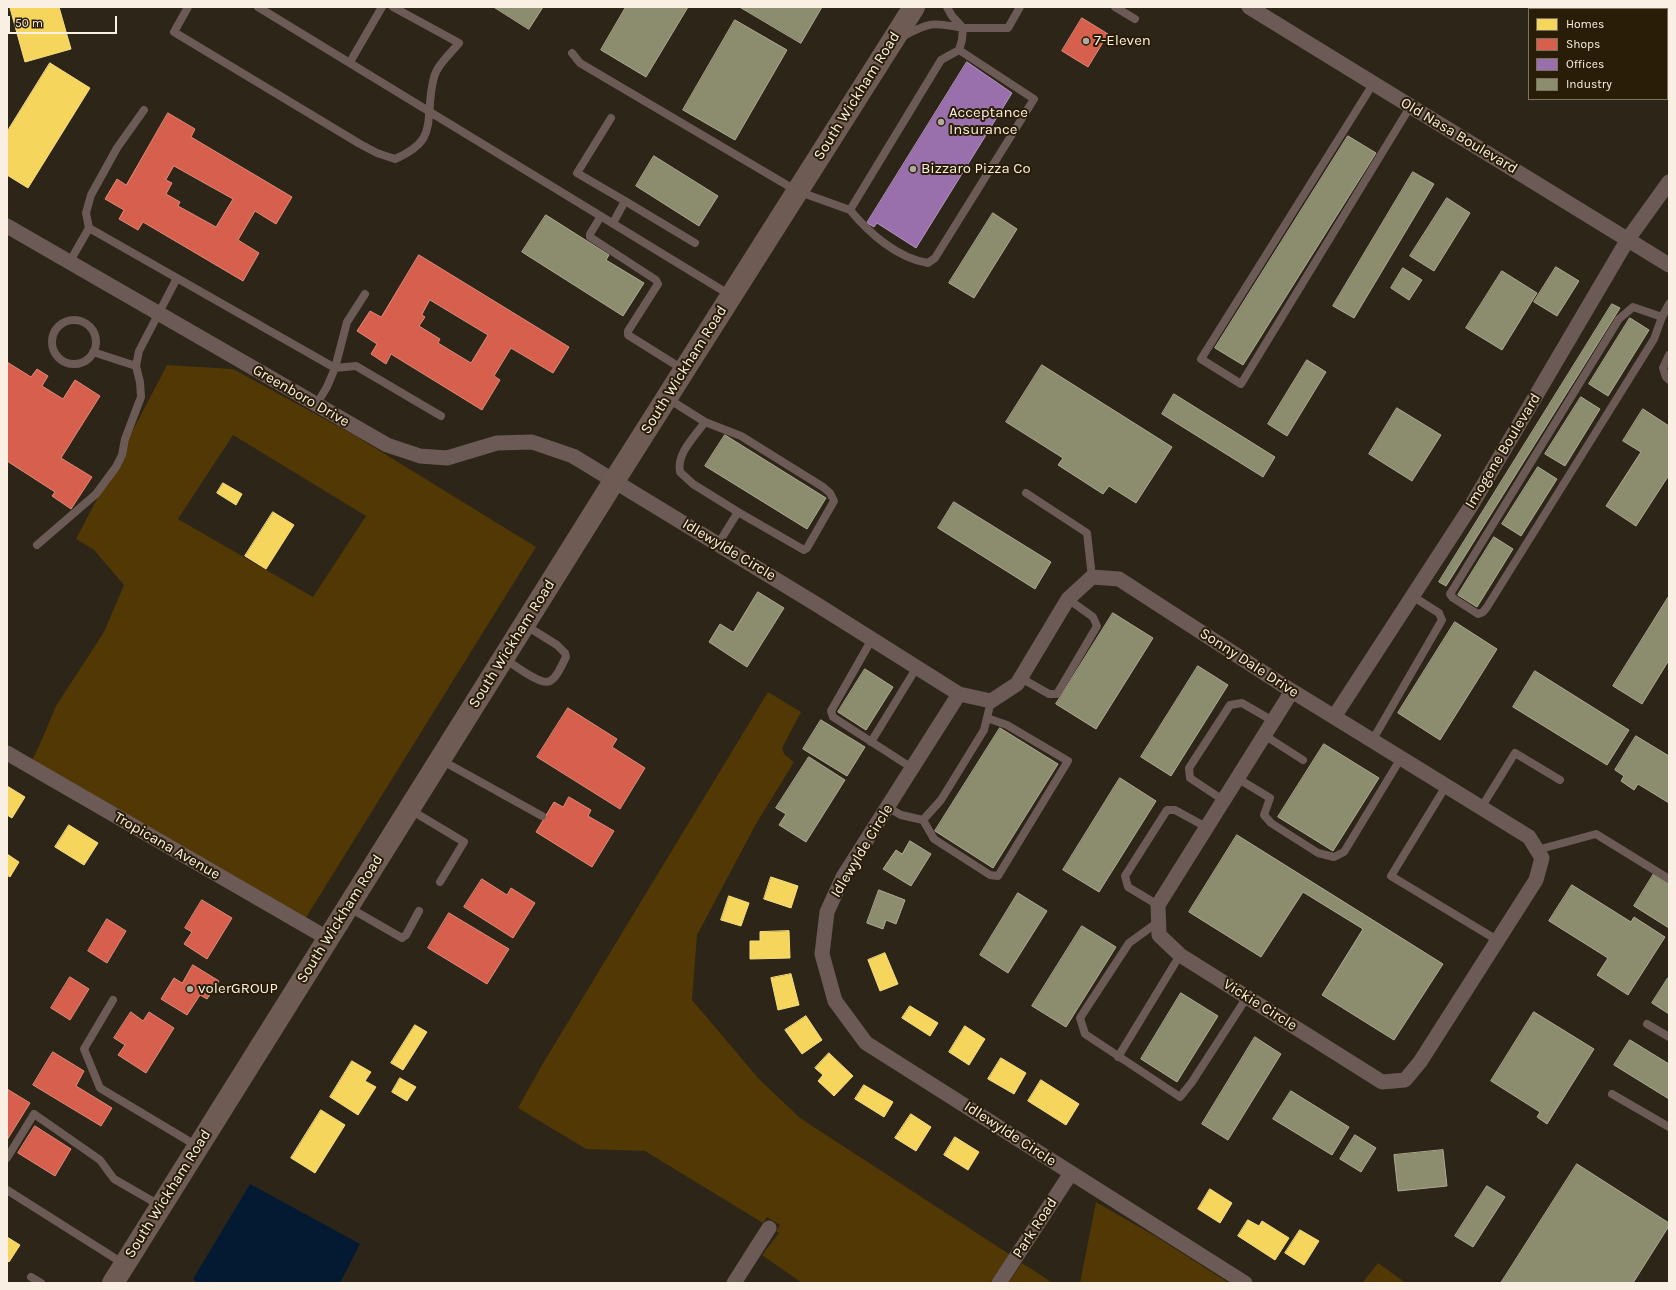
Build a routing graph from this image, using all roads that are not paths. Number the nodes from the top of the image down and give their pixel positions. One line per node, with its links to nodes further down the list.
1 (188, 7): 19 (lane)
2 (258, 7): 15 (lane)
3 (382, 7): 15 (lane)
4 (393, 7): 19 (lane)
5 (914, 7): 12 (main road, South Wickham Road)
6 (947, 7): 11 (lane)
7 (1020, 7): 11 (lane)
8 (1115, 7): 10 (lane)
9 (1249, 7): 16 (street, Old Nasa Boulevard)
10 (1135, 19)
11 (963, 28): 12 (lane); 13 (lane)
12 (891, 43): 22 (main road, South Wickham Road)
13 (959, 50): 24 (lane); 24 (lane)
14 (572, 53): 22 (lane)
15 (350, 62): 19 (lane)
16 (1373, 84): 17 (street, Old Nasa Boulevard); 17 (lane)
17 (1410, 107): 29 (street, Old Nasa Boulevard)
18 (144, 110): 28 (lane)
19 (429, 110): 25 (lane)
20 (611, 118): 23 (lane)
21 (1669, 182): 29 (street, Imogene Boulevard)
22 (798, 191): 24 (lane); 35 (main road, South Wickham Road)
23 (625, 201): 26 (lane); 30 (lane)
24 (850, 210)
25 (601, 216): 26 (lane); 43 (lane)
26 (613, 223): 35 (lane)
27 (7, 226): 31 (street, Greenboro Drive)
28 (90, 228): 31 (lane); 33 (lane)
29 (1628, 240): 32 (street, Old Nasa Boulevard); 55 (street, Imogene Boulevard)
30 (695, 243)
31 (69, 263): 37 (street, Greenboro Drive)
32 (1669, 265)
33 (177, 278): 37 (lane); 42 (lane)
34 (365, 294): 42 (lane)
35 (731, 296): 43 (main road, South Wickham Road)
36 (1669, 304): 38 (lane)
37 (158, 313): 41 (lane); 46 (street, Greenboro Drive)
38 (1662, 317): 38 (lane)
39 (93, 352): 39 (lane); 41 (lane)
40 (1669, 355): 44 (lane)
41 (136, 366): 53 (lane)
42 (335, 368): 46 (lane); 47 (lane)
43 (684, 370): 45 (main road, South Wickham Road)
44 (1669, 380)
45 (667, 398): 48 (lane); 49 (main road, South Wickham Road)
46 (316, 405): 49 (street, Greenboro Drive)
47 (441, 416)
48 (705, 422): 51 (lane); 51 (lane)
49 (614, 481): 52 (street, Idlewylde Circle); 57 (main road, South Wickham Road)
50 (1026, 493): 54 (lane)
51 (738, 512): 52 (lane)
52 (718, 544): 58 (street, Idlewylde Circle)
53 (37, 545)
54 (1092, 577): 56 (street); 62 (street, Sonny Dale Drive)
55 (1412, 596): 65 (street, Imogene Boulevard); 69 (lane)
56 (1068, 599): 61 (street); 61 (lane)
57 (524, 625): 59 (main road, South Wickham Road); 59 (lane)
58 (872, 639): 60 (street, Idlewylde Circle); 70 (lane)
59 (503, 658): 73 (main road, South Wickham Road)
60 (917, 667): 63 (street, Idlewylde Circle); 70 (lane)
61 (1021, 678): 64 (street)
62 (1292, 691): 65 (street, Sonny Dale Drive); 67 (street)
63 (959, 694): 64 (street); 75 (street, Idlewylde Circle)
64 (991, 702): 66 (lane)
65 (1334, 717): 69 (street, Sonny Dale Drive)
66 (987, 718): 84 (lane); 84 (lane)
67 (1273, 722): 68 (street); 79 (lane)
68 (1264, 735): 74 (lane); 76 (street)
69 (1372, 741): 72 (street, Sonny Dale Drive)
70 (871, 742): 75 (lane)
71 (7, 753): 93 (street, Tropicana Avenue)
72 (1401, 758): 76 (lane); 78 (street, Sonny Dale Drive)
73 (440, 759): 82 (main road, South Wickham Road); 83 (lane)
74 (1303, 760)
75 (912, 768): 80 (street, Idlewylde Circle)
76 (1237, 778): 79 (street)
77 (1560, 780): 81 (lane)
78 (1446, 786): 81 (street, Sonny Dale Drive); 94 (lane)
79 (1223, 800): 85 (street)
80 (888, 807): 84 (lane); 105 (street, Idlewylde Circle)
81 (1482, 808): 86 (street, Sonny Dale Drive)
82 (409, 809): 88 (lane); 90 (main road, South Wickham Road)
83 (542, 816)
84 (923, 820)
85 (1206, 827): 89 (street); 89 (lane)
86 (1537, 850): 87 (lane); 94 (street, Vickie Circle)
87 (1669, 879)
88 (440, 882)
89 (1158, 904): 92 (street, Vickie Circle)
90 (347, 907): 91 (lane); 93 (main road, South Wickham Road)
91 (419, 911)
92 (1158, 922): 95 (street, Vickie Circle); 100 (lane)
93 (327, 938): 103 (main road, South Wickham Road)
94 (1497, 940): 96 (street, Vickie Circle)
95 (1180, 955): 96 (street, Vickie Circle); 100 (lane)
96 (1247, 997): 100 (lane)
97 (113, 1000): 103 (lane)
98 (1647, 1024): 99 (lane)
99 (1669, 1037)
100 (1118, 1057)
101 (1612, 1094): 102 (lane)
102 (1669, 1127)
103 (198, 1146): 107 (main road, South Wickham Road)
104 (7, 1158): 107 (lane)
105 (1071, 1173): 114 (street, Park Road); 115 (street, Idlewylde Circle)
106 (7, 1190): 109 (lane)
107 (161, 1206): 109 (main road, South Wickham Road)
108 (769, 1228): 113 (street)
109 (124, 1264): 112 (main road, South Wickham Road)
110 (31, 1277): 111 (lane)
111 (41, 1283)
112 (113, 1283)
113 (734, 1283)
114 (999, 1283)
115 (1245, 1283)

